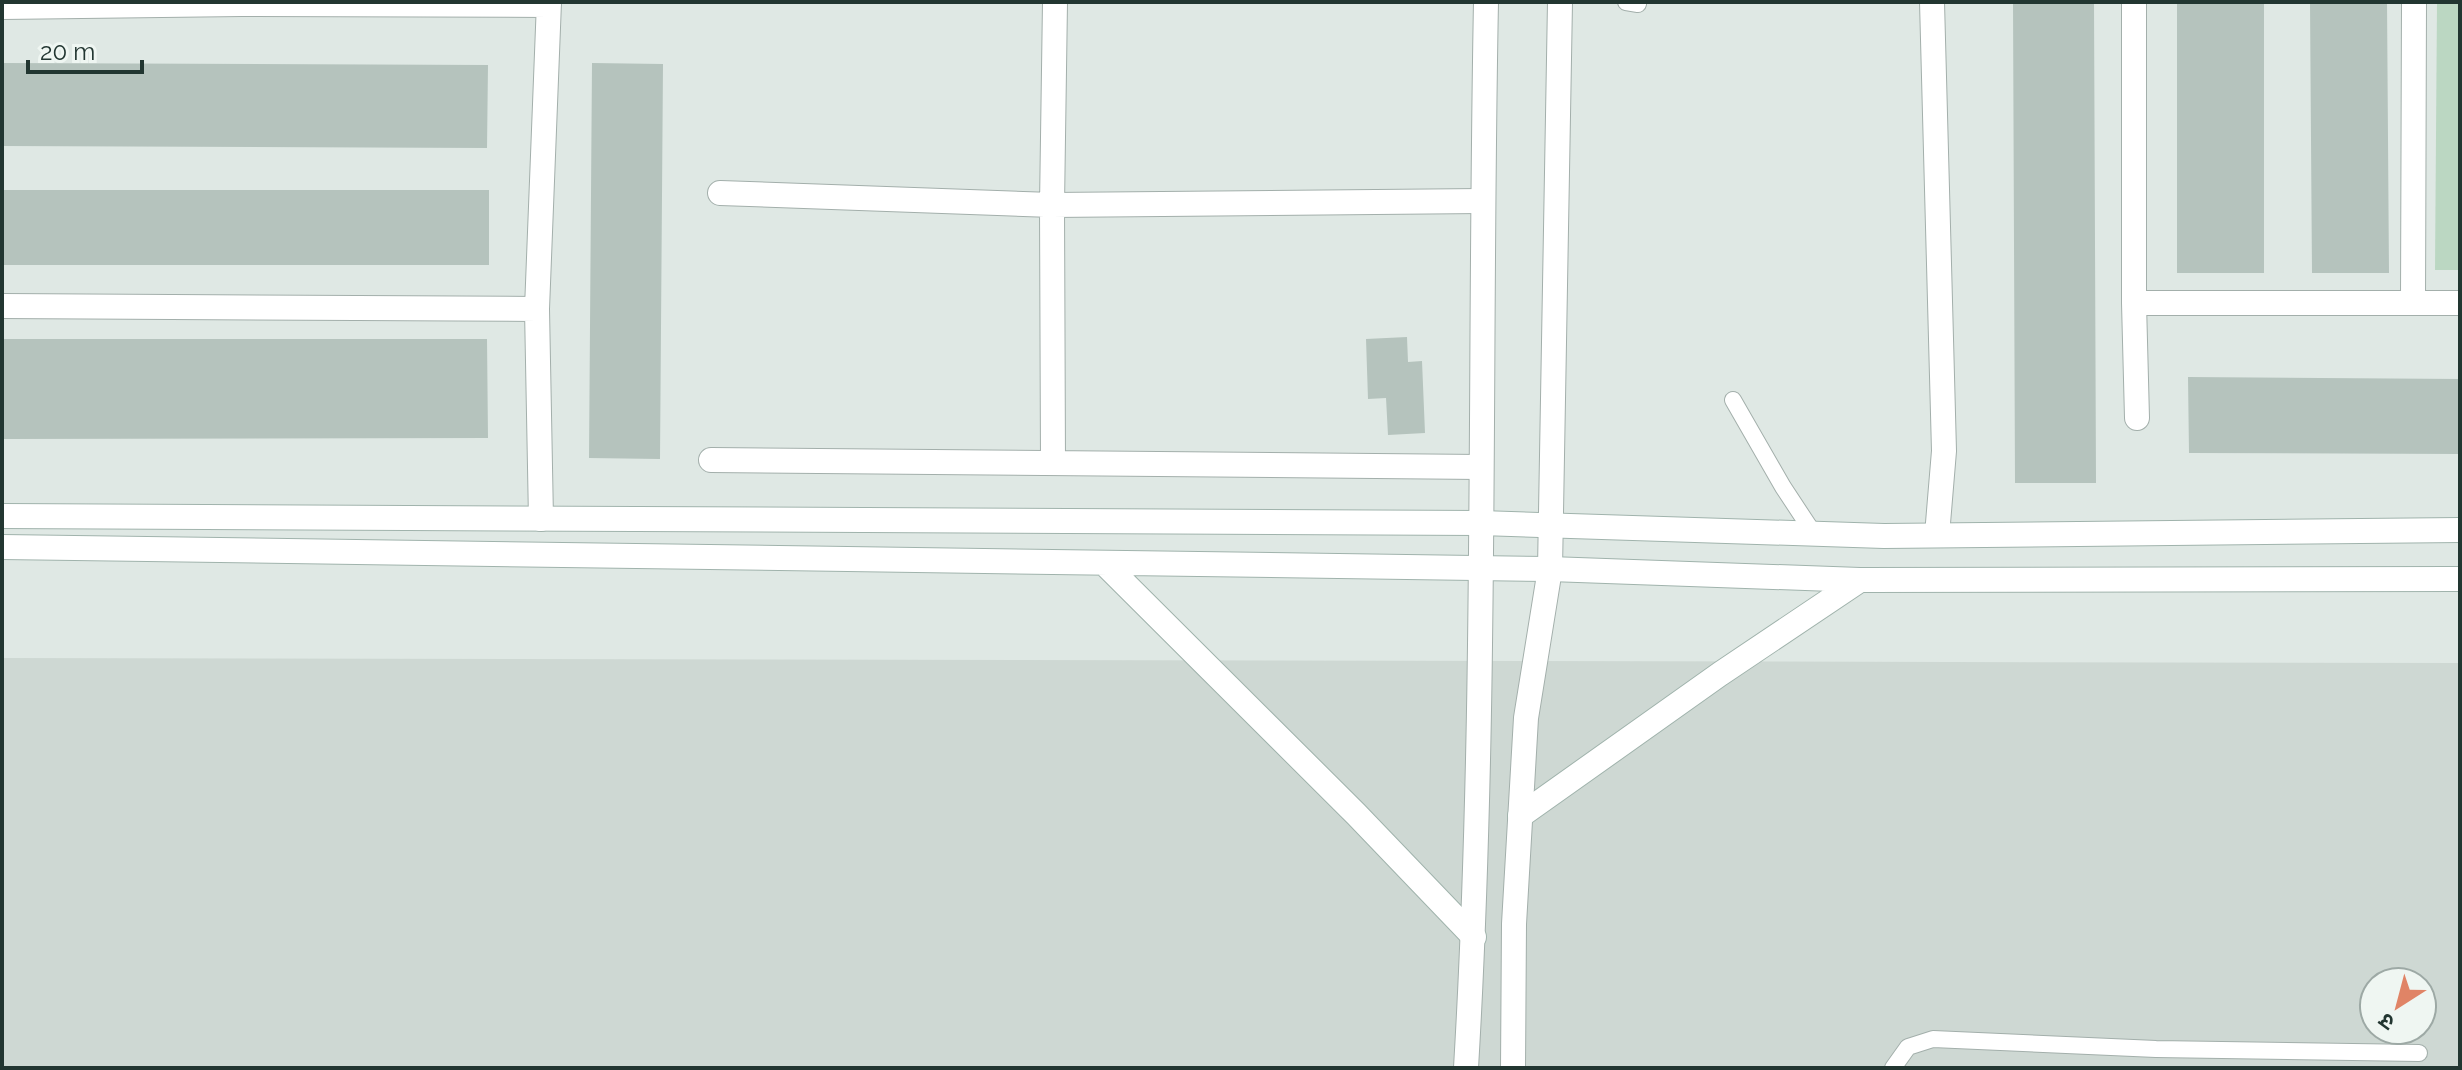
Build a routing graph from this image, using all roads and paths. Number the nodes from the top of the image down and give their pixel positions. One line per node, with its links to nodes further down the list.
1 (1055, 2): 12 (street)
2 (1486, 2): 11 (street)
3 (1560, 2): 26 (street)
4 (1932, 2): 29 (street)
5 (2134, 2): 13 (street)
6 (2414, 2): 14 (street)
7 (242, 3): 8 (street); 9 (street)
8 (549, 4): 17 (street)
9 (2, 7)
10 (720, 193): 12 (street)
11 (1482, 201): 12 (street); 22 (street)
12 (1052, 205): 21 (street)
13 (2134, 303): 14 (street); 19 (street)
14 (2413, 303): 15 (street)
15 (2460, 303)
16 (2, 306): 17 (street)
17 (537, 309): 24 (street)
18 (1733, 400): 28 (lane)
19 (2137, 418)
20 (711, 460): 21 (street)
21 (1053, 462): 22 (street)
22 (1481, 467): 25 (street)
23 (2, 516): 24 (street)
24 (541, 519): 25 (street)
25 (1481, 523): 26 (street); 32 (street)
26 (1552, 525): 28 (street); 33 (street)
27 (2460, 530): 29 (street)
28 (1814, 534): 29 (street)
29 (1937, 535)
30 (2, 547): 31 (street)
31 (1104, 563): 32 (street); 37 (street)
32 (1483, 569): 33 (street); 37 (street)
33 (1550, 569): 35 (street); 36 (street)
34 (2460, 579): 35 (street)
35 (1860, 580): 36 (street)
36 (1520, 816): 41 (street)
37 (1474, 937): 40 (street)
38 (2156, 1049): 39 (lane); 42 (lane); 43 (lane)
39 (2419, 1053)
40 (1466, 1068)
41 (1513, 1068)
42 (1893, 1068)
43 (2157, 1068)

